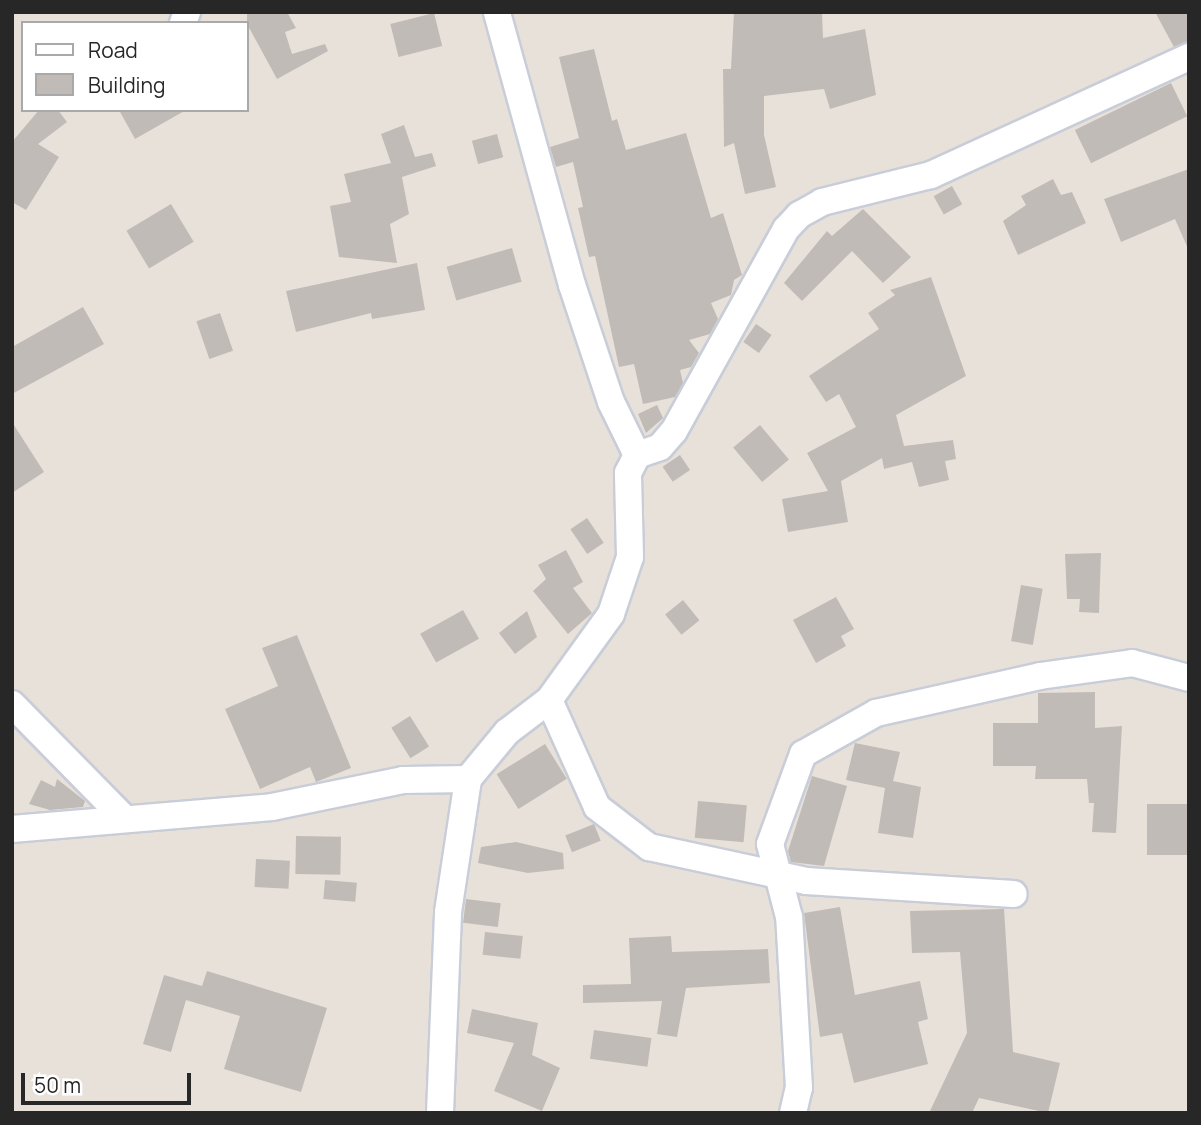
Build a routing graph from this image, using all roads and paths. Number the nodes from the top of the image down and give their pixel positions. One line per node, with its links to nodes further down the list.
1 (498, 12): 3 (street)
2 (1189, 57): 3 (street)
3 (637, 455): 5 (street)
4 (1189, 678): 10 (street)
5 (549, 700): 7 (street); 10 (street)
6 (12, 704): 8 (street)
7 (468, 779): 8 (street); 12 (street)
8 (125, 819): 9 (street)
9 (12, 830)
10 (778, 872): 11 (street); 13 (street)
11 (1014, 894)
12 (440, 1113)
13 (793, 1113)

